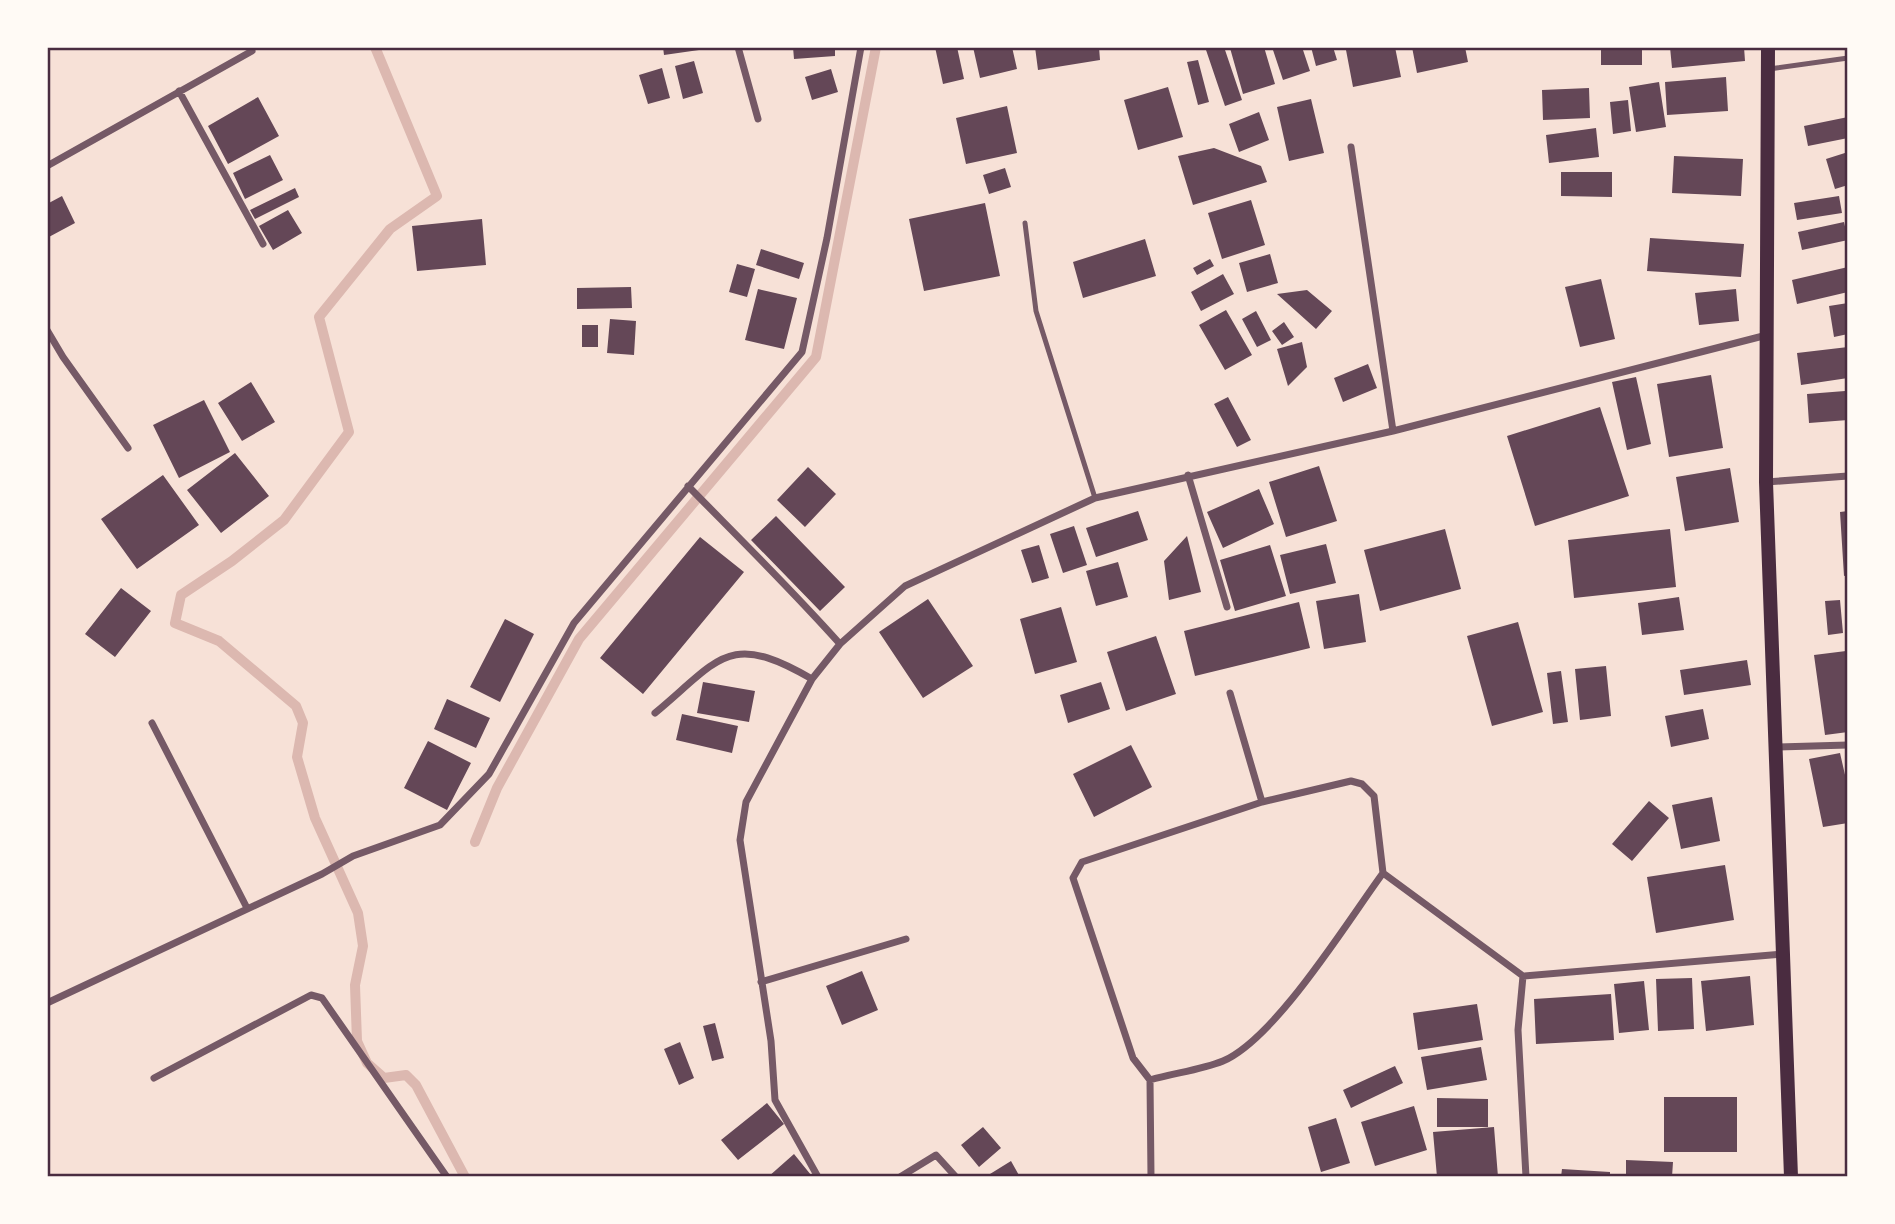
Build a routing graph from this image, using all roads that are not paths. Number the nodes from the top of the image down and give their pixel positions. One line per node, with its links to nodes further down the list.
1 (738, 47): 8 (street)
2 (861, 47): 20 (street)
3 (1768, 47): 6 (main road)
4 (252, 51): 7 (street)
5 (1848, 58): 6 (lane)
6 (1769, 69): 14 (main road)
7 (179, 91): 10 (street); 12 (street)
8 (758, 119)
9 (1351, 147): 15 (street)
10 (47, 166)
11 (1025, 223): 21 (lane)
12 (262, 244)
13 (47, 330): 16 (street)
14 (1767, 335): 15 (street); 19 (main road)
15 (1393, 431): 17 (street)
16 (128, 449)
17 (1188, 475): 21 (street); 22 (street)
18 (1848, 476): 19 (street)
19 (1766, 482): 29 (main road)
20 (688, 486): 23 (street); 32 (street)
21 (1095, 498): 23 (street)
22 (1227, 607)
23 (840, 644): 24 (street)
24 (812, 679): 26 (street); 36 (street)
25 (1230, 693): 30 (street)
26 (654, 713)
27 (152, 723): 32 (street)
28 (1848, 745): 29 (street)
29 (1776, 747): 34 (main road)
30 (1262, 802): 31 (street); 39 (street)
31 (1383, 873): 35 (street); 39 (street)
32 (247, 908): 37 (street)
33 (906, 939): 36 (street)
34 (1782, 954): 35 (street); 46 (main road)
35 (1523, 976): 45 (street)
36 (761, 982): 41 (street)
37 (47, 1003)
38 (154, 1078): 40 (street)
39 (1150, 1080): 44 (street)
40 (447, 1177)
41 (818, 1177)
42 (900, 1177): 43 (street)
43 (956, 1177)
44 (1151, 1177)
45 (1526, 1177)
46 (1791, 1177)

